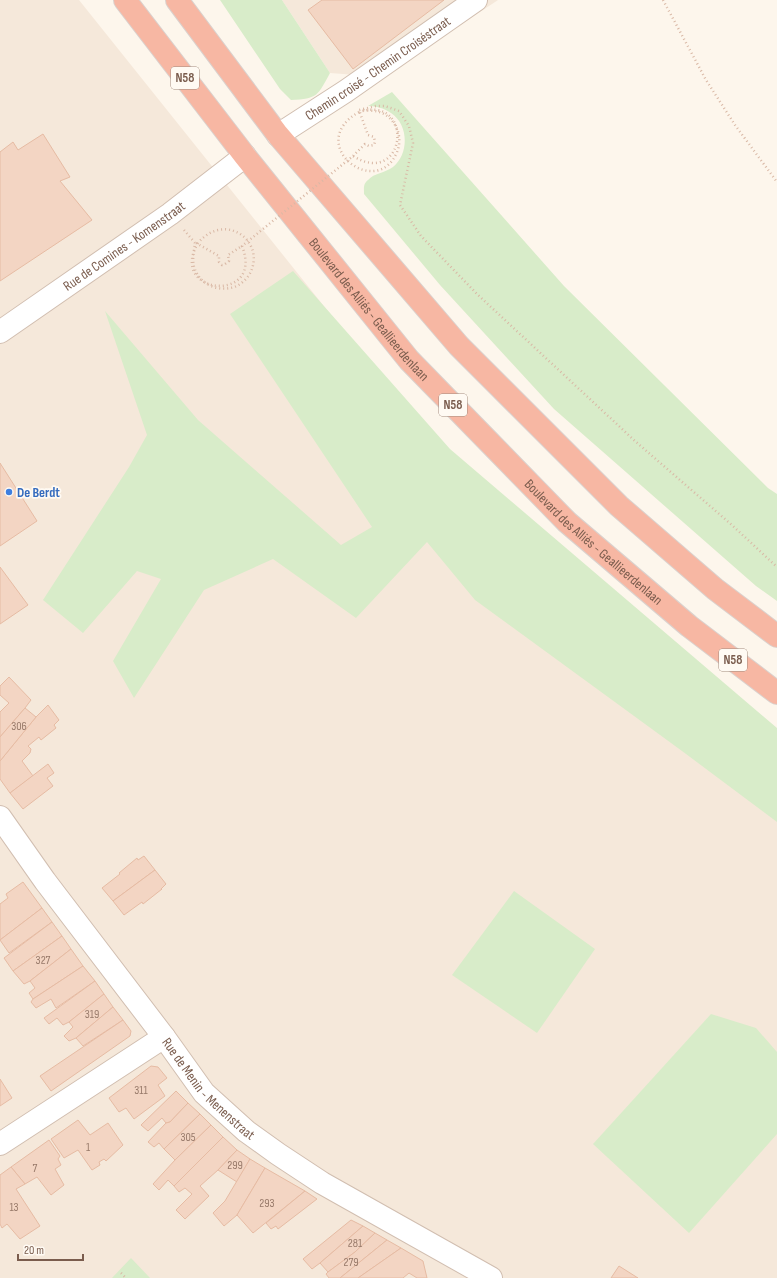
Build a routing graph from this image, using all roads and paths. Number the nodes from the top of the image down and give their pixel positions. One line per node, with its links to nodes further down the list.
1 (125, 0): 7 (highway, Boulevard des Alliés - Geallieerdenlaan / N58)
2 (177, 0): 6 (highway)
3 (476, 0): 6 (street, Chemin croisé - Chemin Croiséstraat)
4 (663, 0): 9 (path)
5 (367, 110): 8 (path, bridge)
6 (278, 135): 16 (highway)
7 (246, 156): 13 (street, Rue de Comines - Komenstraat); 15 (highway, Boulevard des Alliés - Geallieerdenlaan / N58)
8 (352, 156): 11 (path, bridge); 14 (path)
9 (777, 182)
10 (195, 243): 11 (path)
11 (242, 246): 12 (path, bridge)
12 (194, 251)
13 (0, 332)
14 (777, 567)
15 (689, 626): 17 (highway, Boulevard des Alliés - Geallieerdenlaan / N58); 18 (highway)
16 (777, 636)
17 (777, 693)
18 (777, 707)
19 (0, 817): 20 (street, Rue de Menin - Menenstraat)
20 (164, 1037): 21 (street); 24 (street, Rue de Menin - Menenstraat)
21 (0, 1144)
22 (121, 1273): 23 (path)
23 (126, 1278)
24 (491, 1278)

